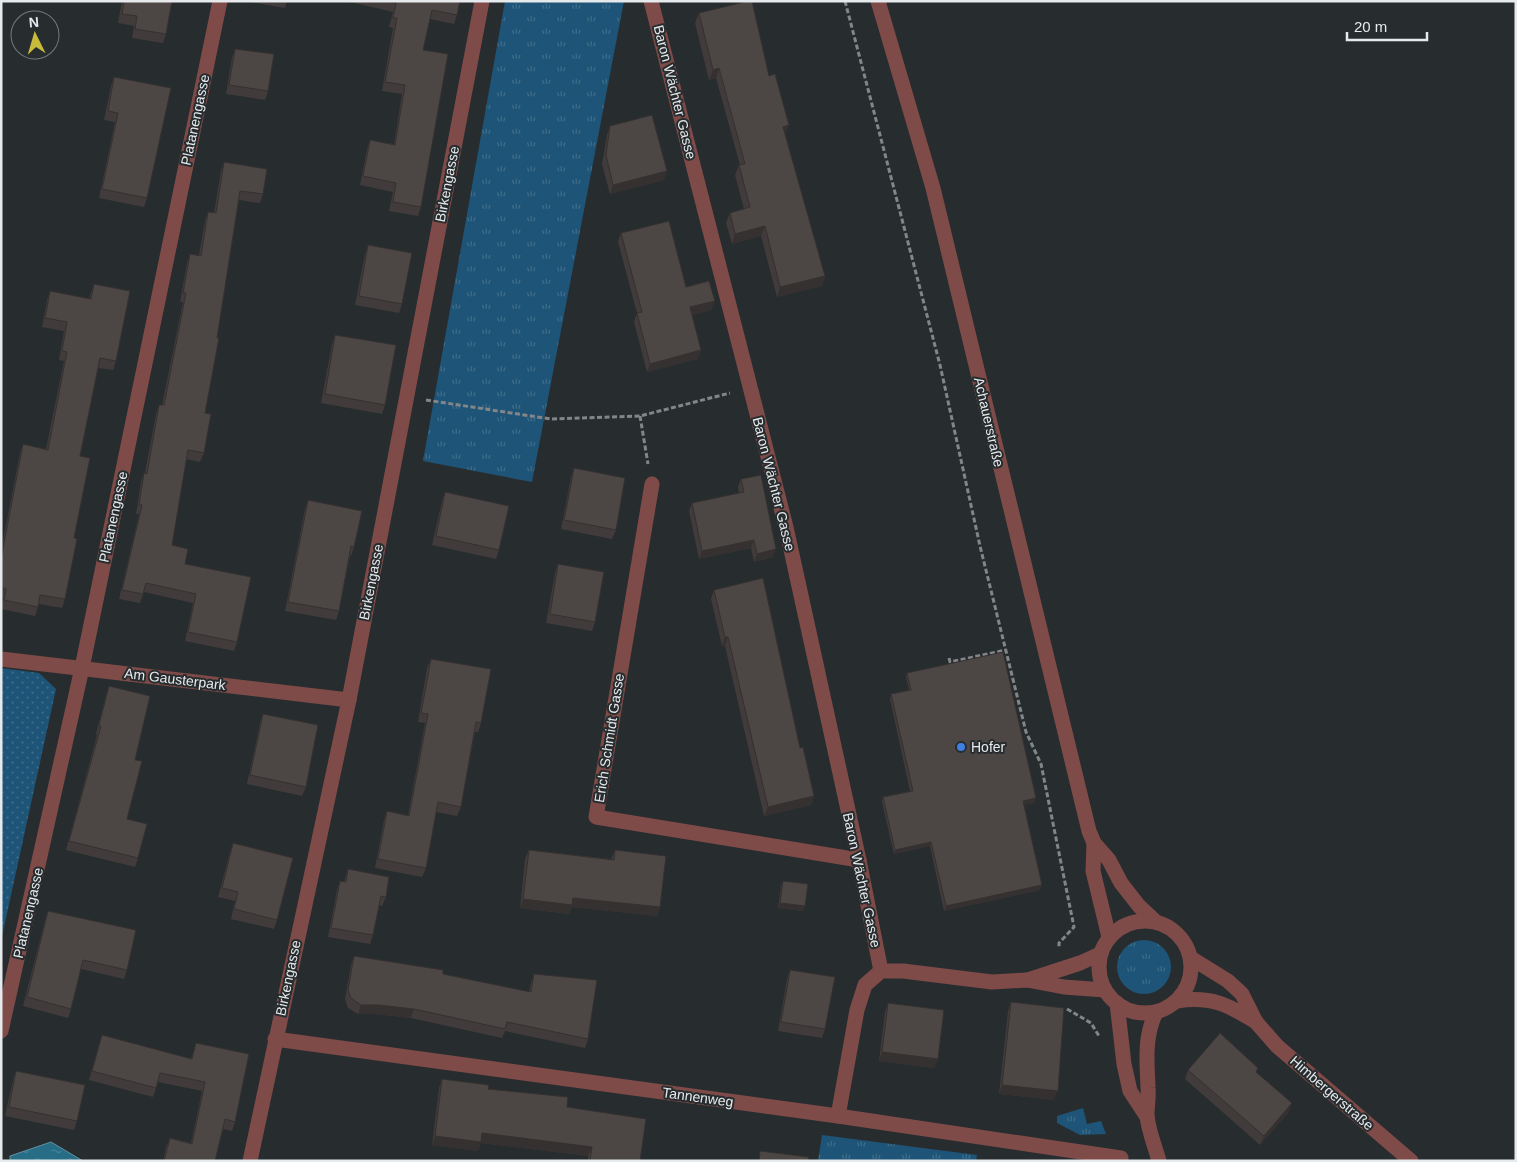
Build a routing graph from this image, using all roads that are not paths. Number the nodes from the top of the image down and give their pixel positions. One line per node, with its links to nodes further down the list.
1 (220, 1): 7 (street, Platanengasse)
2 (482, 1): 8 (street, Birkengasse)
3 (651, 1): 10 (street, Baron Wächter Gasse)
4 (878, 1): 9 (street, Achauerstraße)
5 (652, 484): 10 (street, Erich Schmidt Gasse)
6 (1, 660): 7 (street, Am Gausterpark)
7 (82, 668): 8 (street, Am Gausterpark); 22 (street, Platanengasse)
8 (349, 700): 23 (street, Birkengasse)
9 (1094, 843): 11 (street, Achauerstraße); 12 (street, Achauerstraße)
10 (859, 860): 15 (street, Baron Wächter Gasse)
11 (1155, 921): 12 (street); 14 (street)
12 (1109, 937): 13 (street)
13 (1100, 954): 16 (street); 17 (street)
14 (1191, 958): 18 (street); 21 (street, Himbergerstraße)
15 (881, 971): 16 (street); 24 (street)
16 (1027, 980): 17 (street)
17 (1105, 990): 19 (street)
18 (1177, 1001): 20 (street); 21 (street, Himbergerstraße)
19 (1117, 1003): 20 (street); 25 (street)
20 (1156, 1012): 25 (street)
21 (1256, 1022): 29 (street, Himbergerstraße)
22 (1, 1031)
23 (275, 1039): 24 (street, Tannenweg); 27 (street, Birkengasse)
24 (838, 1116): 26 (street, Tannenweg)
25 (1147, 1117): 28 (street)
26 (1121, 1158)
27 (250, 1161)
28 (1159, 1161)
29 (1411, 1161)

